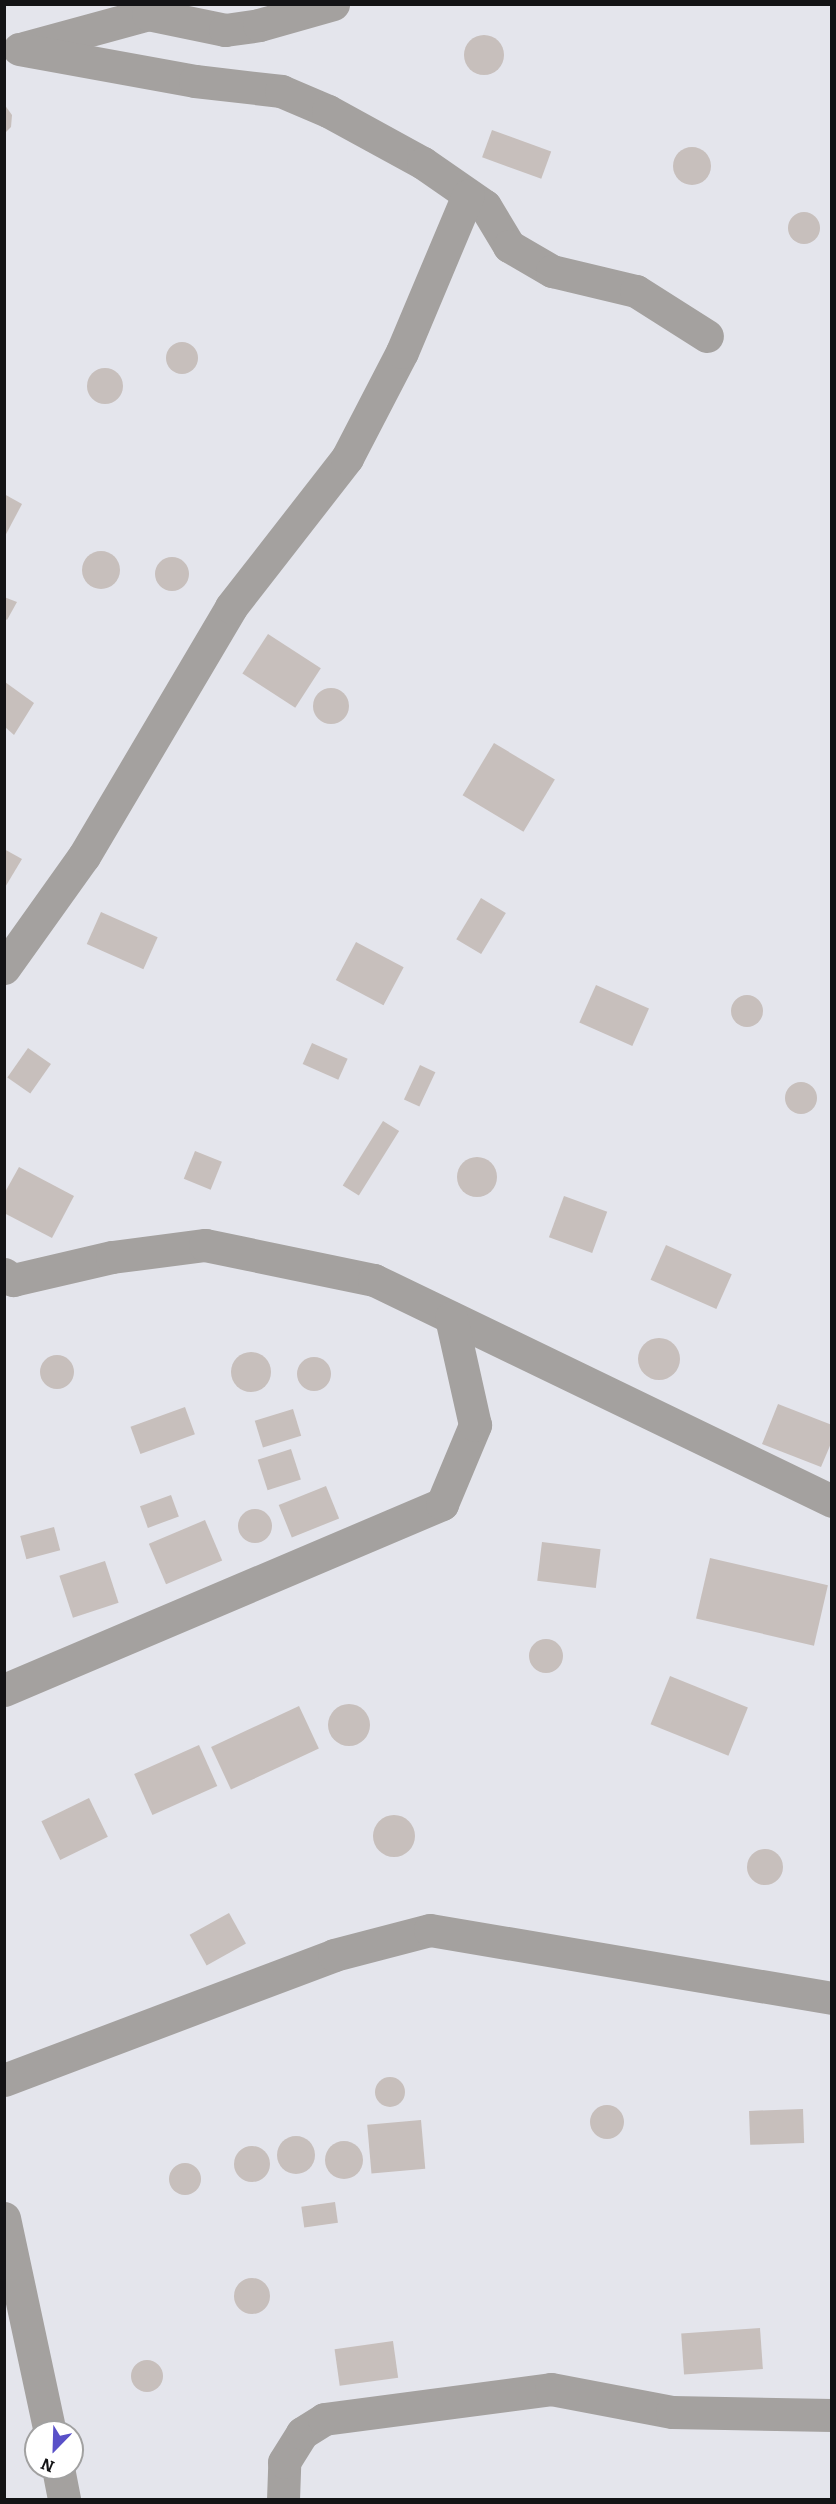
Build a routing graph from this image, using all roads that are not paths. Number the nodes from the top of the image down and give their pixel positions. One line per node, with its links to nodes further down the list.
1 (333, 4): 2 (street)
2 (12, 49): 3 (street)
3 (468, 195): 4 (street); 5 (street)
4 (707, 336)
5 (4, 968)
6 (4, 1274): 7 (street)
7 (451, 1318): 8 (street); 9 (street)
8 (831, 1501)
9 (4, 1690)
10 (831, 1998): 11 (street)
11 (4, 2080)
12 (4, 2218): 14 (street)
13 (831, 2415): 17 (street)
14 (47, 2420)
15 (60, 2480): 16 (street)
16 (64, 2499)
17 (283, 2499)

